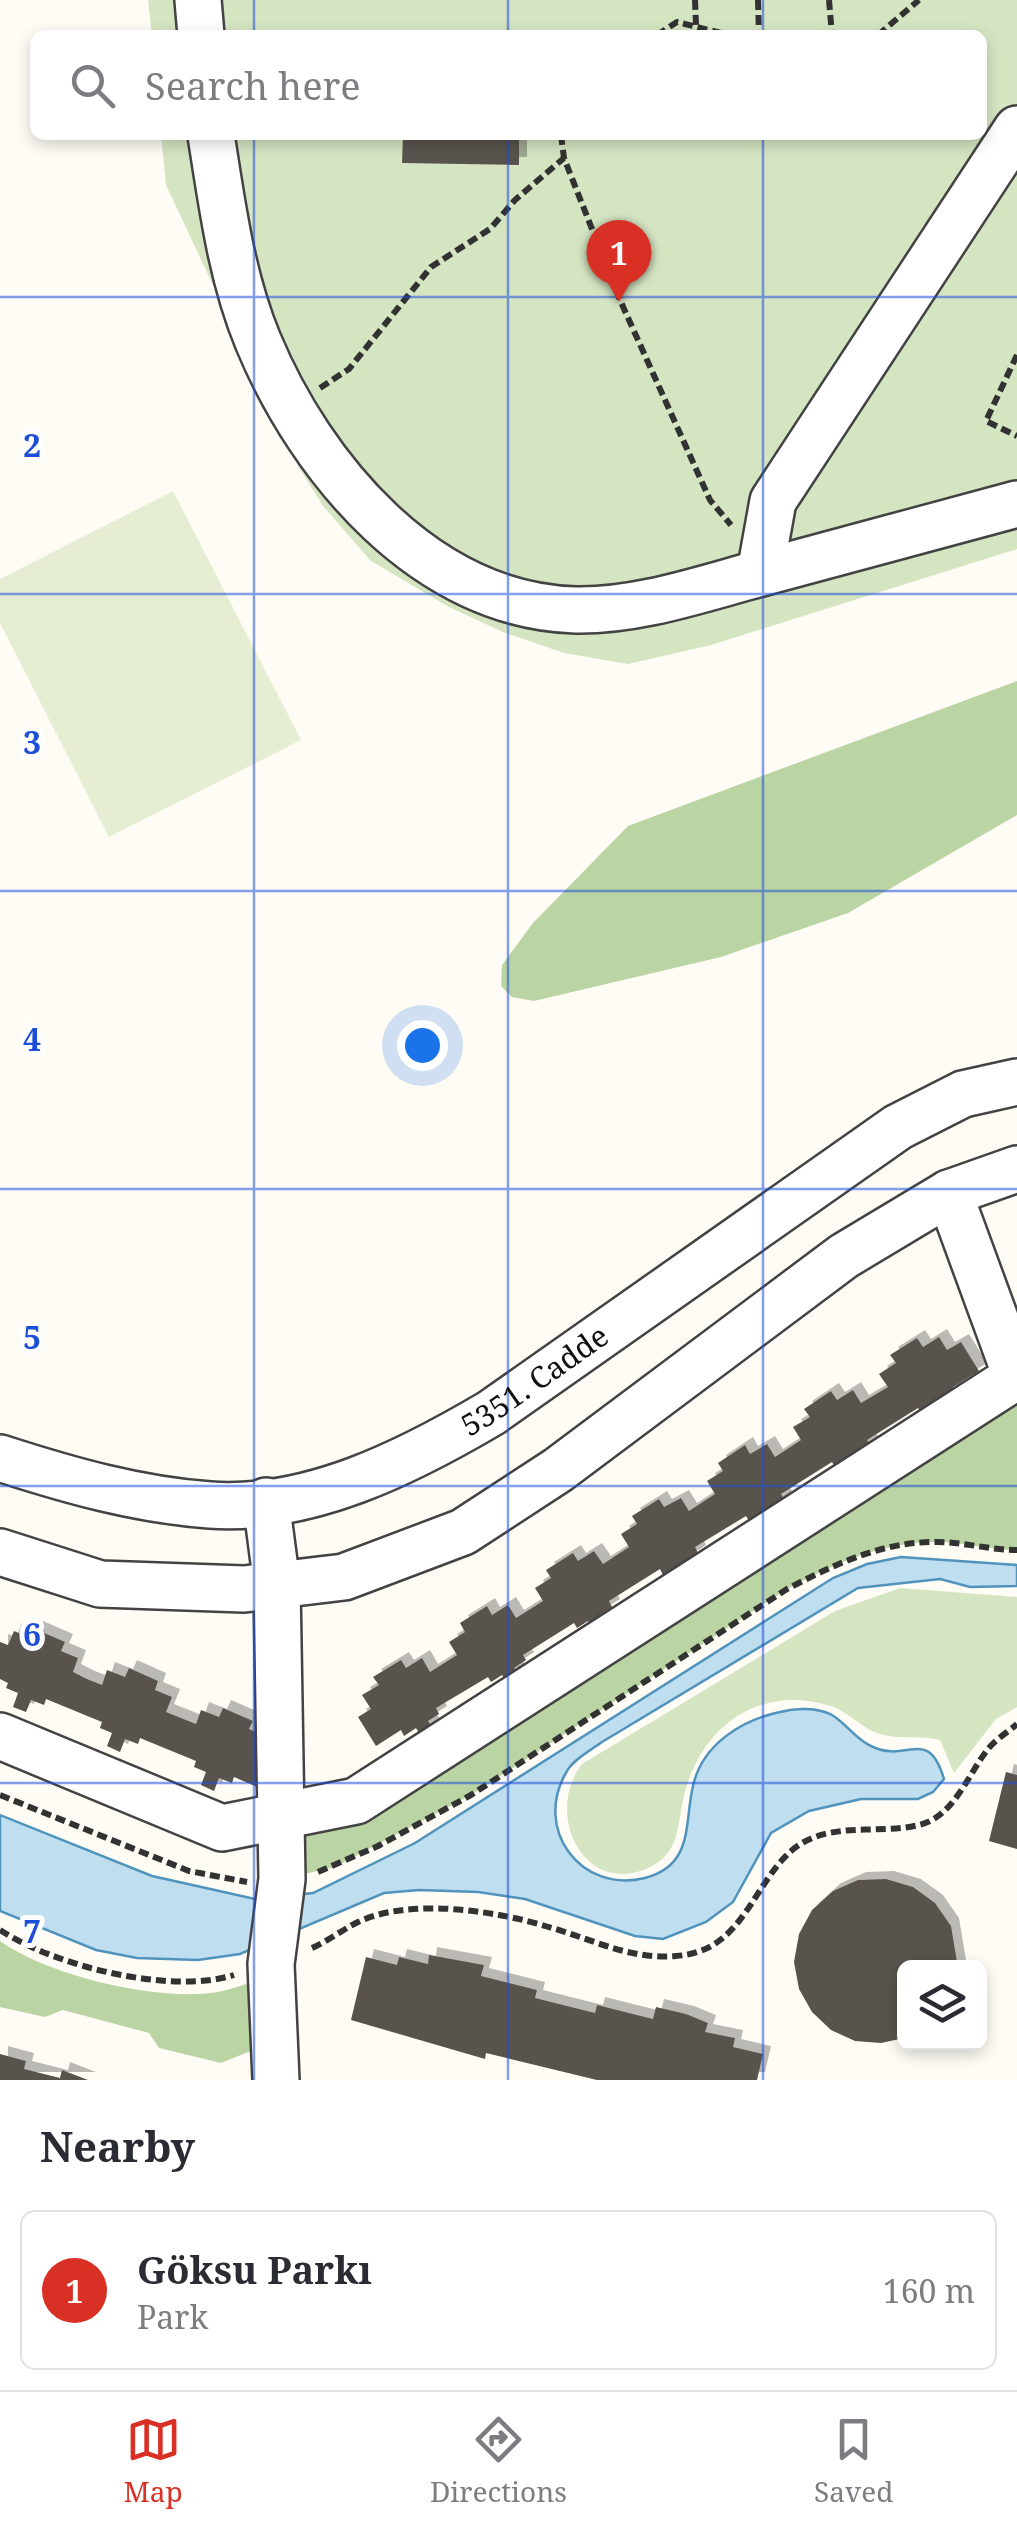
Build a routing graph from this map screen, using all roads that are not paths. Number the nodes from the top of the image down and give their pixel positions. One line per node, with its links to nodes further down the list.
1 (198, 0): 2 (street)
2 (201, 30)
3 (1017, 130): 6 (street)
4 (212, 140): 6 (street)
5 (1017, 504): 6 (street)
6 (764, 553)
7 (1017, 1082): 12 (street, 5351. Cadde)
8 (1017, 1169): 9 (street)
9 (949, 1193): 10 (street); 14 (street)
10 (1017, 1376): 16 (street)
11 (0, 1458): 12 (street, 5351. Cadde)
12 (266, 1501): 14 (street)
13 (0, 1552): 14 (street)
14 (277, 1585): 16 (street)
15 (0, 1736): 16 (street)
16 (281, 1818): 17 (street)
17 (276, 2080)

